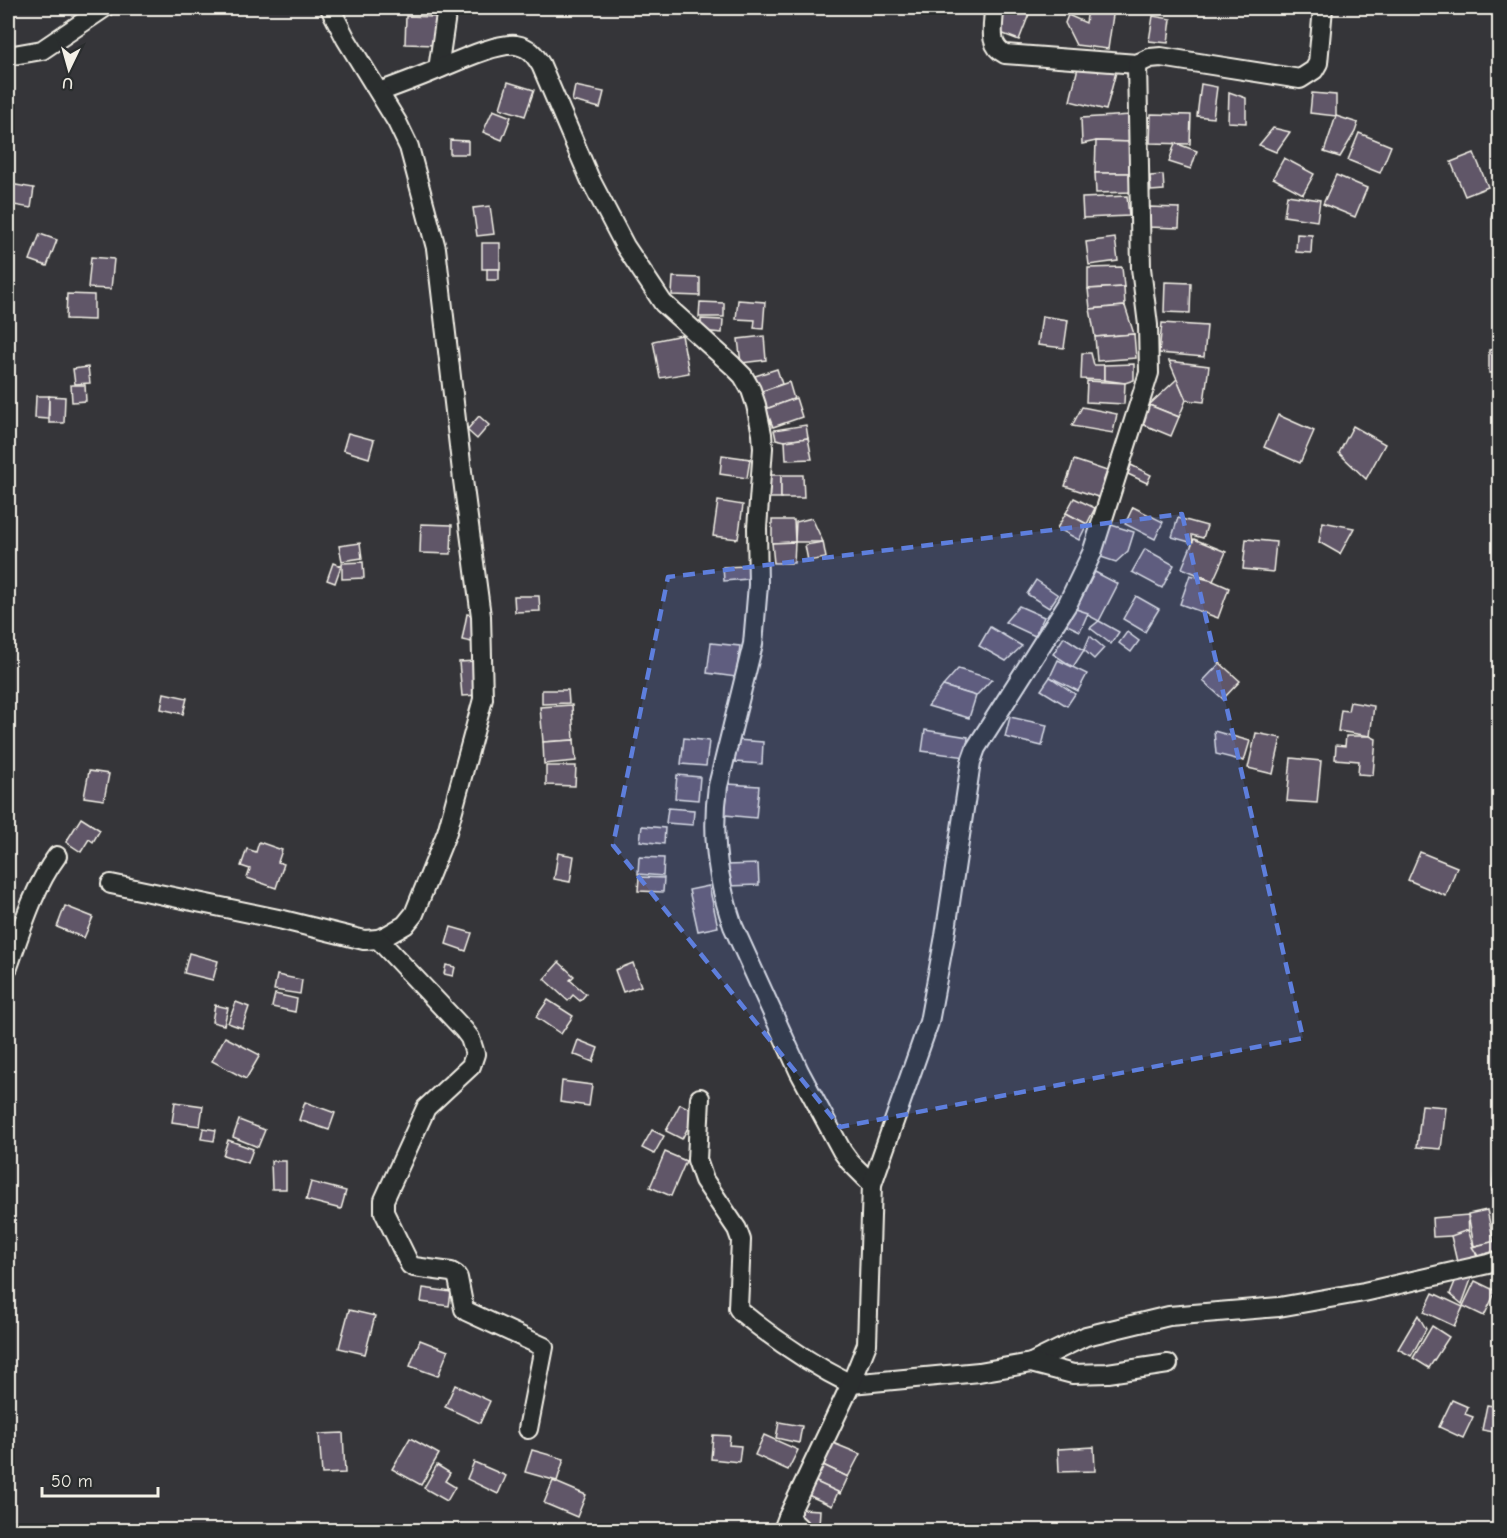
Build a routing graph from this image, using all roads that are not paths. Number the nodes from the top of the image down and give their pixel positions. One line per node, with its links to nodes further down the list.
1 (104, 8): 6 (street)
2 (330, 8): 9 (street)
3 (447, 8): 8 (street)
4 (994, 8): 7 (street)
5 (1323, 8): 7 (street)
6 (8, 56)
7 (1137, 64): 15 (street)
8 (438, 69): 9 (street); 15 (street)
9 (379, 92): 12 (street)
10 (57, 856): 13 (street)
11 (111, 884): 12 (street)
12 (378, 939): 20 (street)
13 (8, 967)
14 (700, 1098): 19 (street)
15 (872, 1184): 19 (street)
16 (1496, 1267): 17 (street)
17 (1031, 1363): 18 (street); 19 (street)
18 (1168, 1364)
19 (851, 1384): 21 (street)
20 (528, 1430)
21 (785, 1524): 22 (street)
22 (802, 1530)

